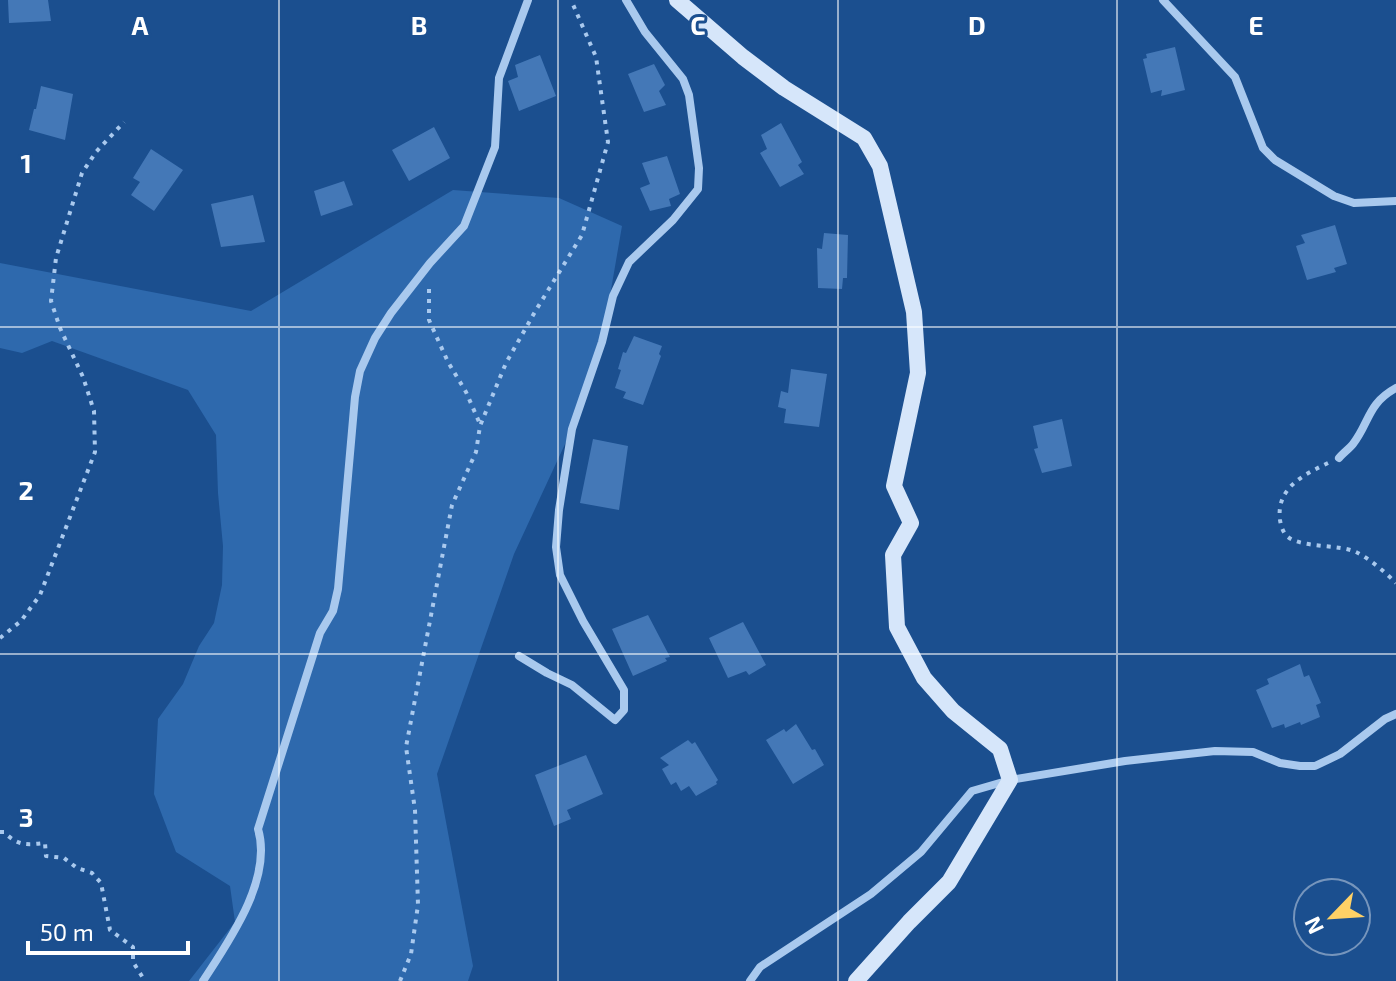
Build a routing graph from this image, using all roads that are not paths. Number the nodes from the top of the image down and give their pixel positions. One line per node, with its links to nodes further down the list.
1 (528, 0): 11 (street)
2 (626, 0): 8 (street)
3 (677, 0): 10 (street)
4 (1163, 0): 5 (street)
5 (1396, 201)
6 (1396, 388): 7 (street)
7 (1339, 458)
8 (519, 656)
9 (1396, 714): 10 (street)
10 (1010, 780): 12 (street); 13 (street)
11 (203, 981)
12 (750, 981)
13 (856, 981)

